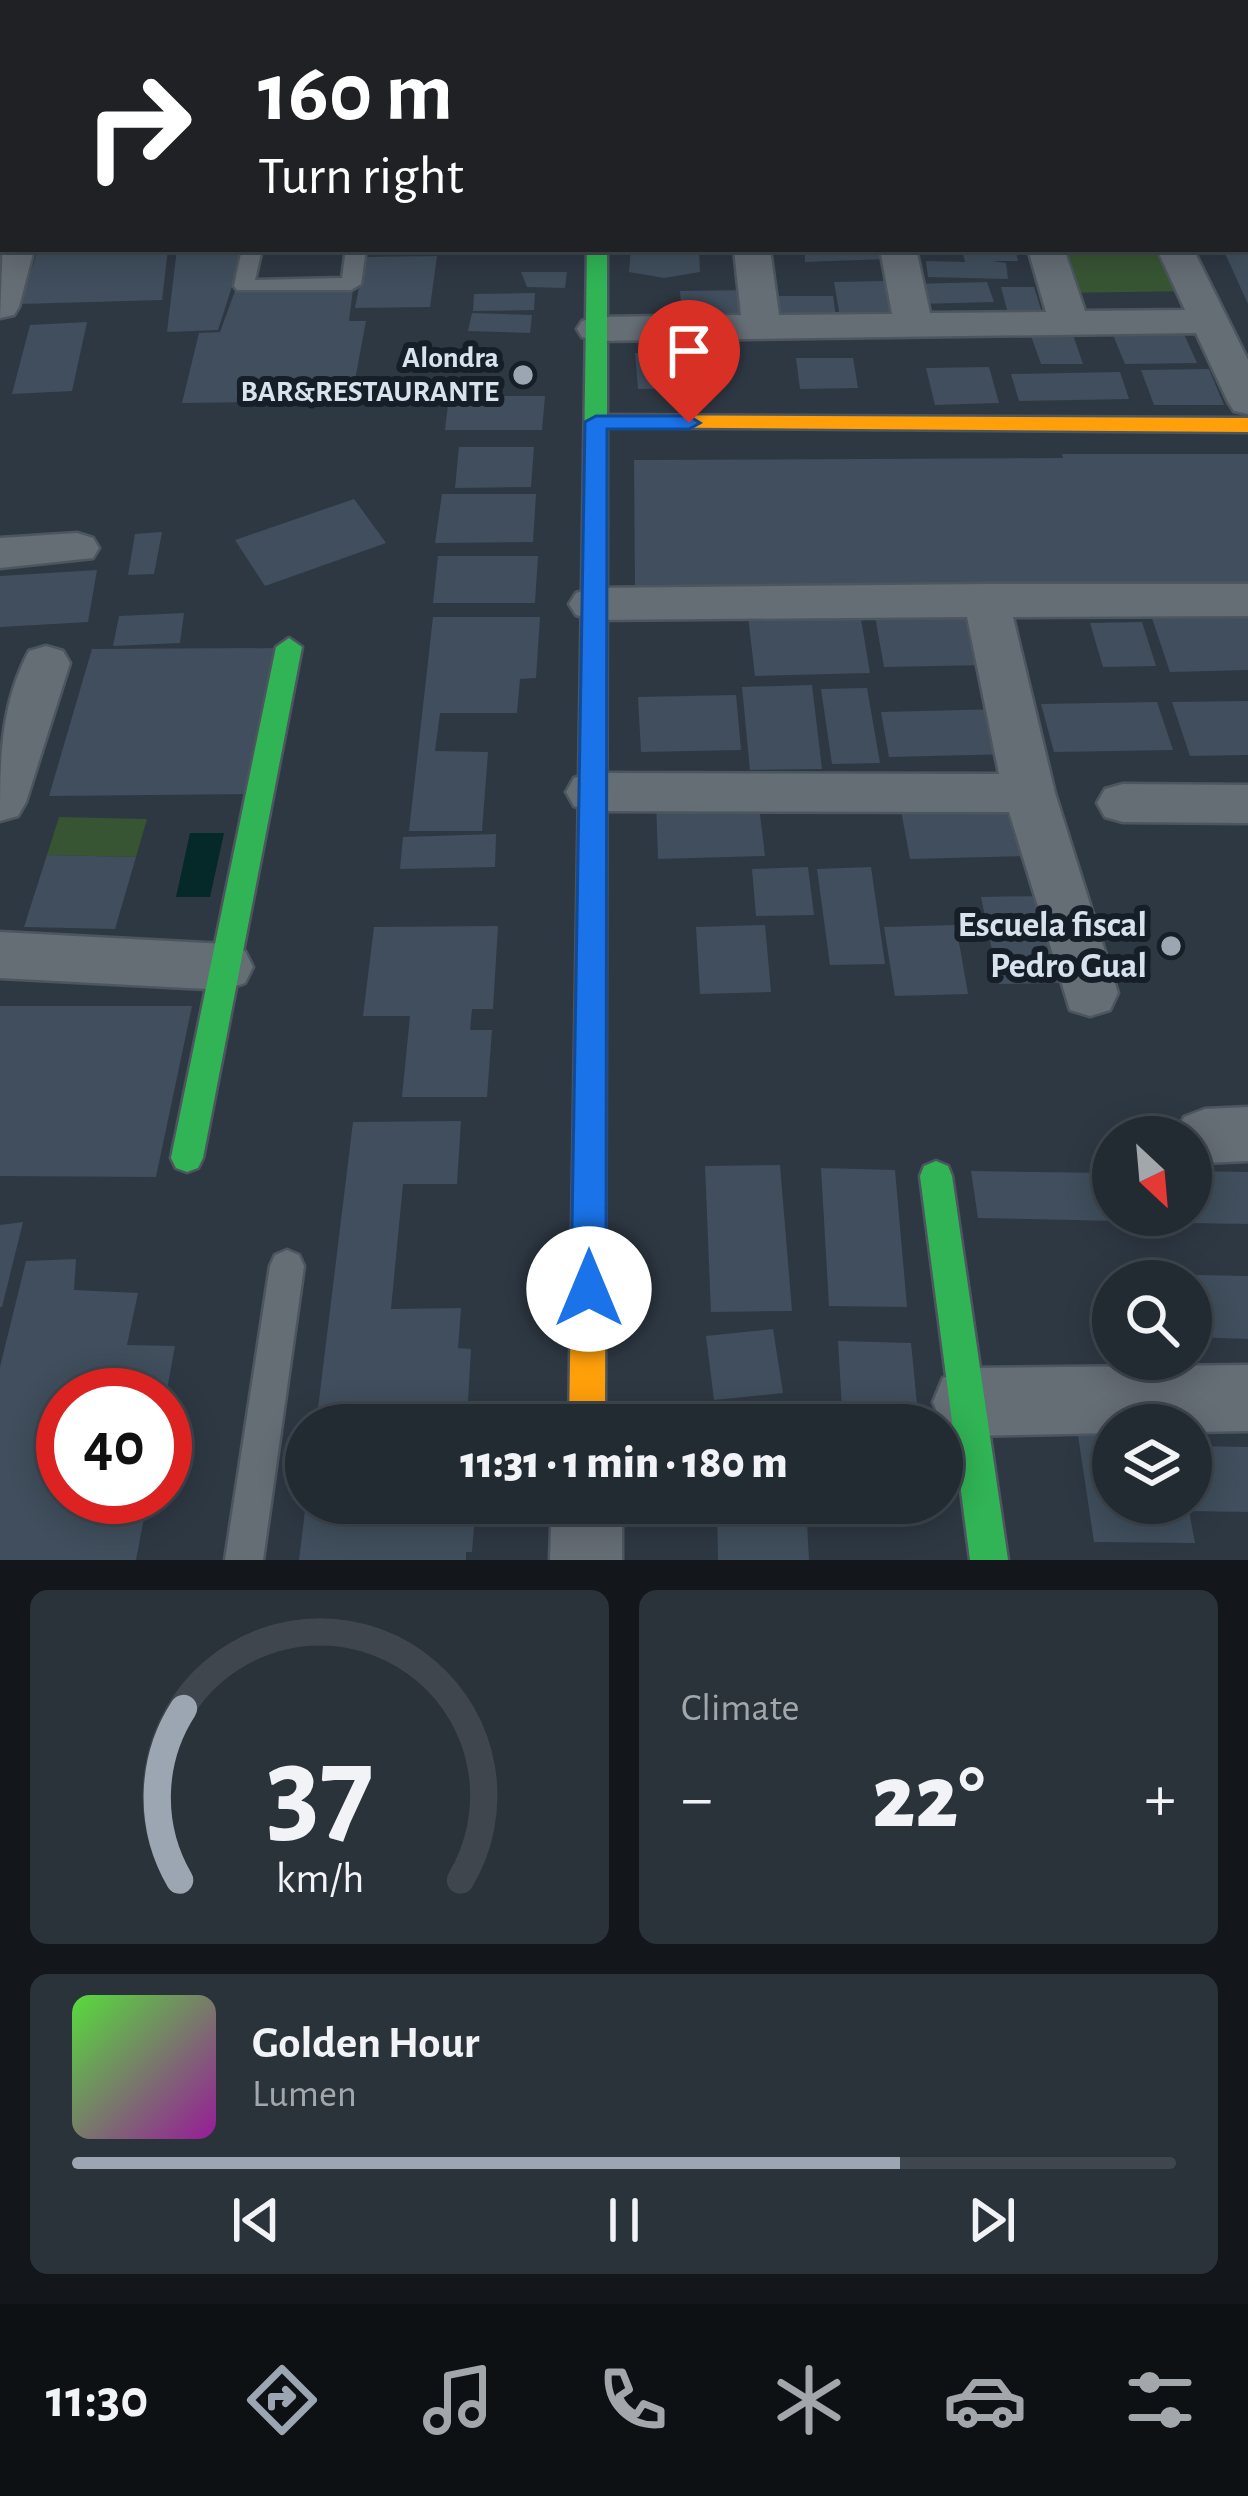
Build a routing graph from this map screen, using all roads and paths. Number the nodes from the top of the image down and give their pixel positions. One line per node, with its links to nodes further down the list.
1 (15, 252): 9 (street)
2 (251, 252): 3 (lane)
3 (356, 252)
4 (597, 252): 12 (street)
5 (752, 252): 13 (street)
6 (899, 252): 14 (street)
7 (1047, 252): 11 (street)
8 (1176, 252): 10 (street)
9 (0, 307)
10 (1211, 321): 11 (street); 15 (street)
11 (1070, 326): 14 (street)
12 (596, 328): 13 (street); 16 (street)
13 (762, 328): 14 (street)
14 (914, 328)
15 (1248, 402)
16 (596, 422): 17 (street); 22 (street)
17 (1248, 425)
18 (77, 548): 19 (street)
19 (0, 553)
20 (986, 599): 21 (street); 22 (street); 26 (street)
21 (1248, 600)
22 (592, 604): 25 (street)
23 (289, 647): 31 (street)
24 (46, 663): 27 (street)
25 (592, 792): 26 (street); 38 (street)
26 (1029, 793): 32 (street)
27 (0, 802)
28 (1123, 803): 29 (street)
29 (1248, 804)
30 (0, 955): 31 (street)
31 (225, 967): 33 (street)
32 (1090, 993)
33 (187, 1159)
34 (936, 1176): 37 (street)
35 (287, 1266): 40 (lane)
36 (1248, 1398): 37 (street)
37 (967, 1402): 42 (street)
38 (587, 1404)
39 (587, 1524): 41 (street)
40 (244, 1560)
41 (586, 1560)
42 (989, 1560)

